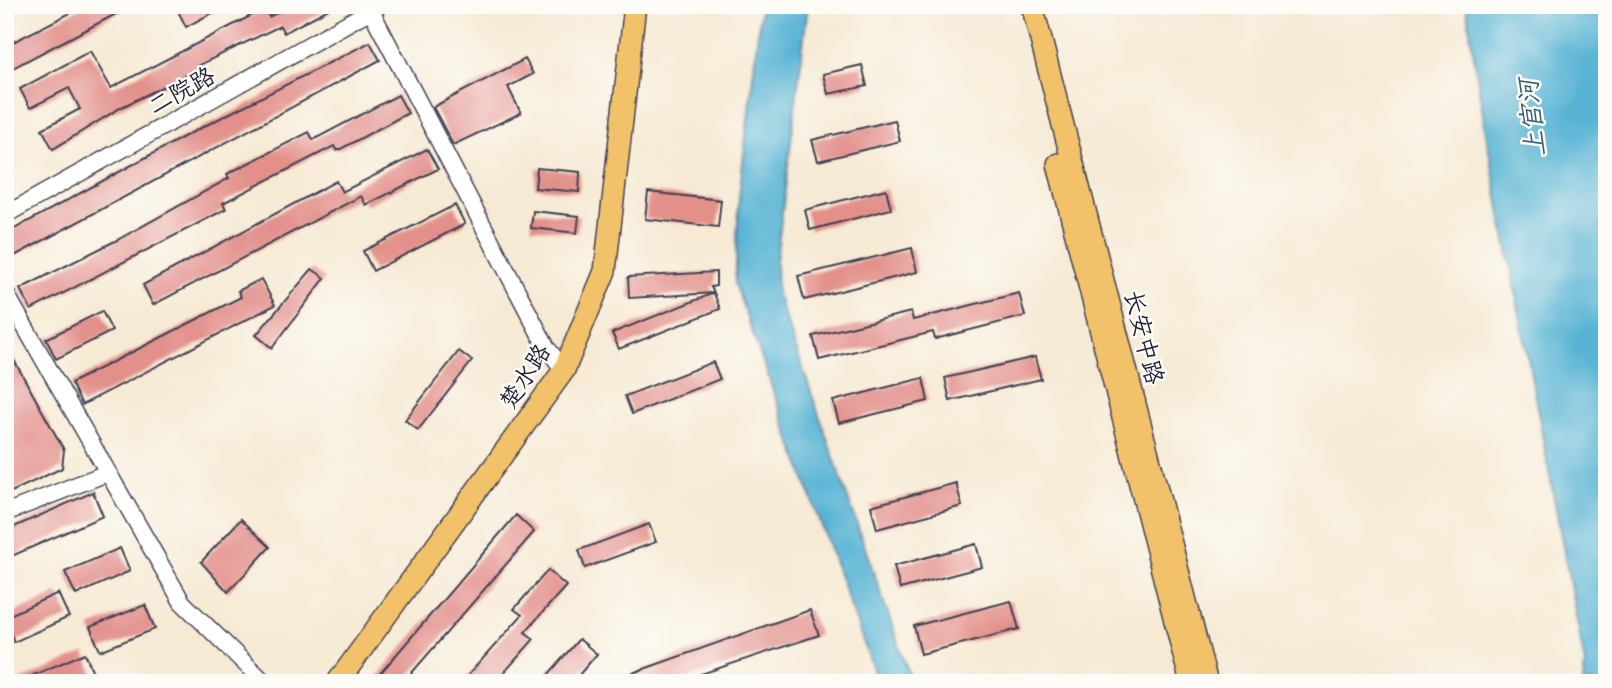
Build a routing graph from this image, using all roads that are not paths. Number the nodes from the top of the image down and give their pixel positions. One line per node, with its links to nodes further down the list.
1 (635, 5): 7 (main road, 楚水路)
2 (1019, 5): 12 (main road, 长安中路)
3 (1032, 5): 13 (main road, 长安中路)
4 (372, 7): 5 (street, 二院路); 7 (street)
5 (5, 215)
6 (5, 292): 8 (street)
7 (564, 370): 11 (main road, 楚水路)
8 (107, 473): 9 (street); 10 (street)
9 (5, 513)
10 (265, 683)
11 (337, 683)
12 (1191, 683)
13 (1207, 683)

